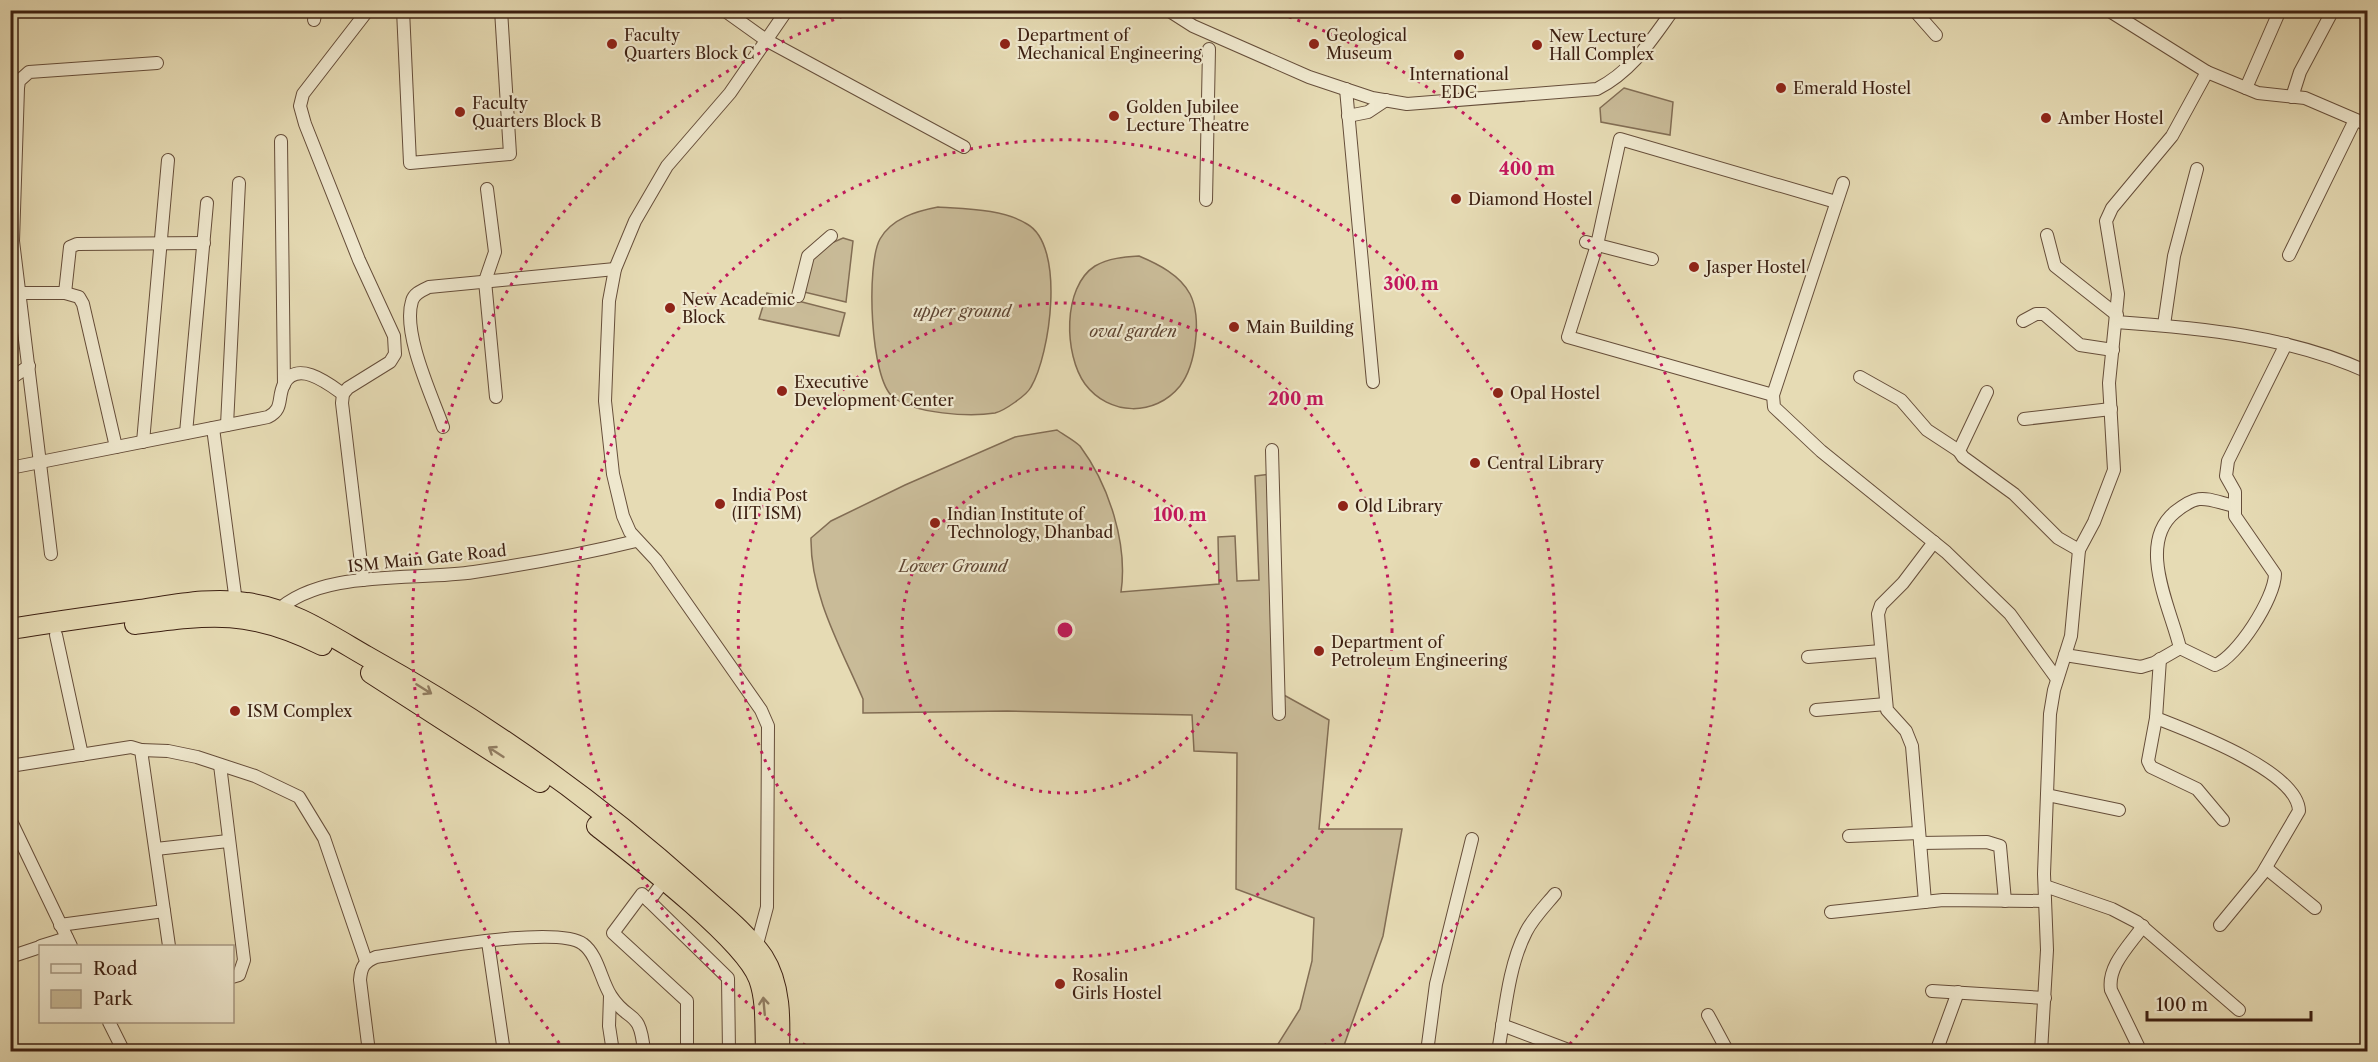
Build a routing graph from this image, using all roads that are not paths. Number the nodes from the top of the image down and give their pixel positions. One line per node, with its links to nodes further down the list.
1 (368, 10): 59 (street)
2 (403, 10): 3 (street)
3 (501, 10)
4 (724, 10): 13 (street)
5 (787, 10): 13 (street)
6 (1168, 10): 18 (street)
7 (1673, 10): 20 (street)
8 (1914, 10): 12 (street)
9 (2108, 10): 16 (street)
10 (2280, 10): 17 (street)
11 (2333, 10): 19 (street)
12 (1935, 35)
13 (766, 40): 25 (street); 42 (street)
14 (1209, 49): 32 (street)
15 (157, 63): 26 (street)
16 (2207, 72): 17 (street); 47 (street)
17 (2246, 88): 19 (street)
18 (1346, 89): 20 (street); 21 (street)
19 (2292, 97): 22 (street)
20 (1386, 100): 21 (street)
21 (1348, 116): 56 (street)
22 (2355, 120): 23 (street); 40 (street)
23 (2367, 125)
24 (281, 141): 57 (street)
25 (964, 147)
26 (12, 154): 44 (street)
27 (168, 160): 37 (street)
28 (2197, 169): 49 (street)
29 (239, 183): 64 (street)
30 (1843, 183): 34 (street)
31 (487, 189): 43 (street)
32 (1206, 200)
33 (207, 202): 38 (street)
34 (1836, 202): 39 (street); 60 (street)
35 (2048, 235): 47 (street)
36 (831, 236): 46 (street)
37 (161, 242): 38 (street); 45 (street); 68 (street)
38 (204, 243): 67 (street)
39 (1591, 244): 41 (street); 60 (street)
40 (2289, 255)
41 (1652, 259)
42 (615, 269): 43 (street); 75 (street)
43 (485, 281): 61 (street); 65 (street)
44 (15, 293): 45 (street); 52 (street)
45 (65, 293): 69 (street)
46 (798, 296)
47 (2116, 318): 49 (street); 51 (street)
48 (2023, 321): 51 (street)
49 (2164, 325): 50 (street)
50 (2286, 344): 53 (street); 74 (street)
51 (2113, 350): 62 (street)
52 (28, 366): 55 (street); 72 (street)
53 (2367, 372)
54 (1860, 377): 71 (street)
55 (10, 379)
56 (1372, 382)
57 (284, 385): 59 (street); 64 (street)
58 (1987, 392): 71 (street)
59 (343, 394): 79 (street)
60 (1773, 395): 76 (street)
61 (496, 398)
62 (2111, 409): 63 (street); 77 (street)
63 (2024, 419)
64 (227, 425): 66 (street)
65 (443, 427)
66 (213, 428): 67 (street); 80 (street)
67 (186, 433): 68 (street)
68 (143, 442): 69 (street)
69 (116, 447): 72 (street)
70 (1272, 450): 93 (street)
71 (1959, 451): 77 (street)
72 (39, 462): 73 (street); 78 (street)
73 (10, 468)
74 (2234, 506): 85 (street); 85 (street)
75 (636, 541): 79 (street, ISM Main Gate Road); 127 (street)
76 (1934, 542): 86 (street); 90 (street)
77 (2079, 550): 87 (street)
78 (51, 554)
79 (363, 580): 81 (street, ISM Main Gate Road)
80 (236, 602): 81 (highway); 82 (highway)
81 (273, 616): 83 (highway); 109 (highway, one-way to 81); 127 (highway, one-way to 127)
82 (10, 629)
83 (56, 635): 84 (highway); 96 (street)
84 (10, 642)
85 (2180, 648): 89 (street)
86 (1881, 651): 88 (street); 91 (street)
87 (2065, 656): 89 (street); 90 (street)
88 (1808, 657)
89 (2160, 659): 94 (street)
90 (2057, 679): 99 (street)
91 (1886, 704): 92 (street); 104 (street)
92 (1816, 710)
93 (1279, 714)
94 (2156, 718): 102 (street); 108 (street)
95 (141, 750): 96 (street); 97 (street); 107 (street)
96 (82, 754): 98 (street)
97 (220, 765): 106 (street); 129 (street)
98 (10, 766)
99 (2047, 795): 100 (street); 110 (street)
100 (2119, 810)
101 (10, 819): 119 (street)
102 (2223, 820)
103 (1849, 836): 104 (street)
104 (1919, 838): 113 (street); 115 (street)
105 (1472, 839): 149 (street)
106 (228, 841): 107 (street); 130 (street)
107 (156, 849): 117 (street)
108 (2266, 868): 116 (street); 120 (street)
109 (664, 881): 112 (street); 147 (highway, one-way to 109)
110 (2045, 886): 114 (street); 121 (street)
111 (1555, 894): 138 (street)
112 (649, 901): 145 (street); 146 (street)
113 (2005, 901): 114 (street); 115 (street)
114 (2045, 901): 134 (street)
115 (1924, 902): 118 (street)
116 (2314, 908)
117 (164, 911): 119 (street); 125 (street)
118 (1831, 912)
119 (60, 925): 122 (street)
120 (2220, 925)
121 (2142, 926): 135 (street); 155 (street)
122 (69, 942): 124 (street)
123 (488, 942): 129 (street); 133 (street); 142 (street)
124 (52, 945)
125 (169, 945)
126 (39, 948): 128 (street)
127 (756, 948): 148 (highway)
128 (10, 957)
129 (366, 961): 141 (street)
130 (234, 976)
131 (1932, 991): 132 (street)
132 (1958, 992): 134 (street); 153 (street)
133 (610, 996): 143 (street); 144 (street)
134 (2045, 998): 154 (street)
135 (2239, 1011)
136 (1708, 1015): 152 (street)
137 (110, 1023): 140 (street)
138 (1503, 1025): 150 (street); 151 (street)
139 (2367, 1032): 156 (street)
140 (124, 1052)
141 (369, 1052)
142 (504, 1052)
143 (614, 1052)
144 (644, 1052)
145 (687, 1052)
146 (729, 1052)
147 (766, 1052)
148 (779, 1052)
149 (1427, 1052)
150 (1498, 1052)
151 (1574, 1052)
152 (1728, 1052)
153 (1936, 1052)
154 (2041, 1052)
155 (2141, 1052)
156 (2367, 1052)

